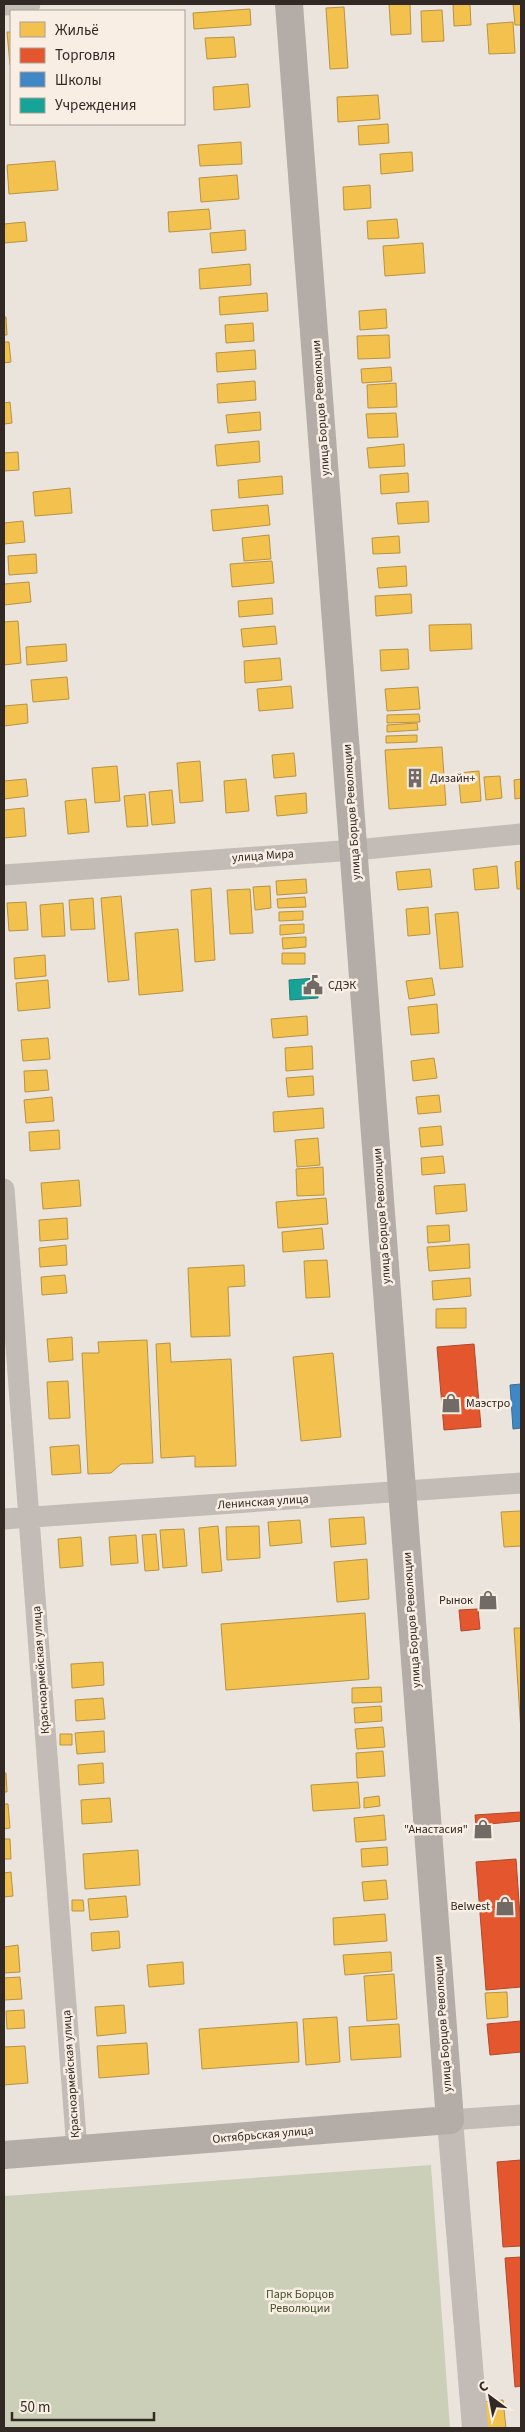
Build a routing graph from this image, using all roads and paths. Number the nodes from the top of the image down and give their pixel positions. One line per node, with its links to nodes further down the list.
1 (30, 4): 3 (street)
2 (289, 4): 5 (main road, улица Борцов Революции)
3 (4, 5)
4 (521, 834): 5 (street, улица Мира)
5 (355, 850): 6 (street, улица Мира); 9 (main road, улица Борцов Революции)
6 (4, 876)
7 (4, 1190): 10 (street, Красноармейская улица)
8 (521, 1483): 9 (street, Ленинская улица)
9 (402, 1493): 10 (street, Ленинская улица); 13 (main road, улица Борцов Революции)
10 (29, 1517): 11 (street, Ленинская улица); 14 (street, Красноармейская улица)
11 (4, 1519)
12 (521, 2115): 13 (street, Октябрьская улица)
13 (450, 2120): 14 (main road, Октябрьская улица); 16 (street, улица Борцов Революции)
14 (77, 2150): 15 (main road, Октябрьская улица)
15 (4, 2155)
16 (475, 2428)

